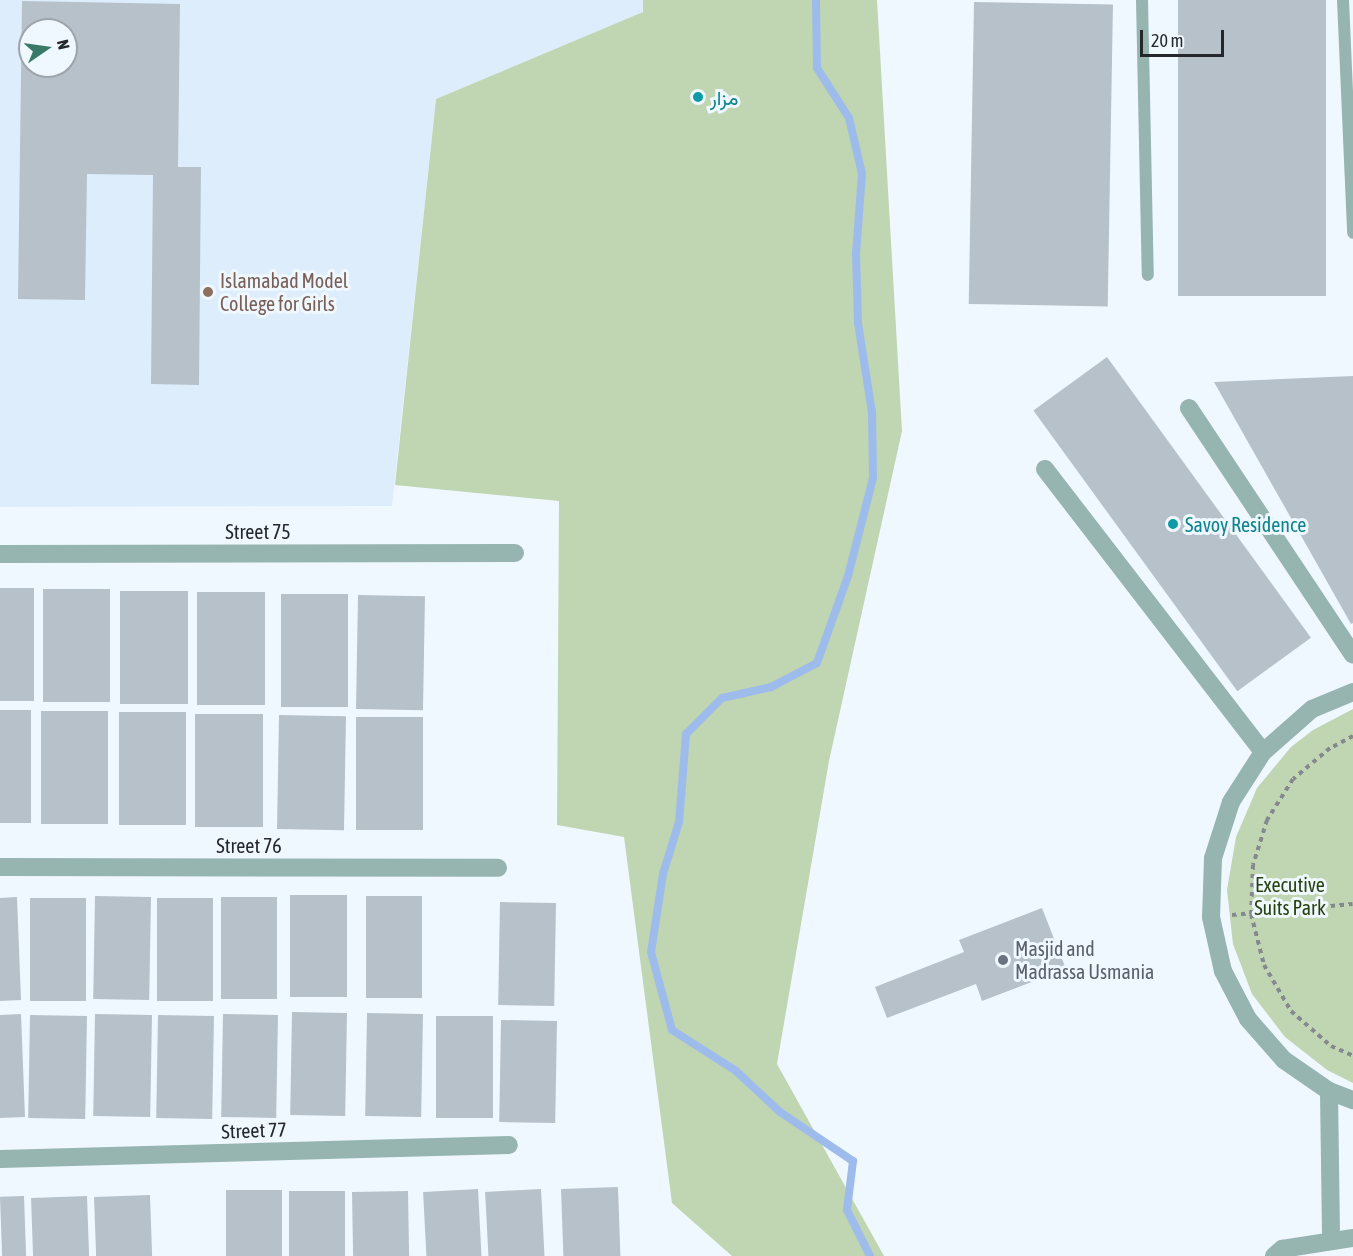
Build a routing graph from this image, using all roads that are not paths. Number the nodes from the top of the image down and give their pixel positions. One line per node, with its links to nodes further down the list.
1 (1142, 0): 4 (lane)
2 (1342, 0): 3 (lane)
3 (1353, 233)
4 (1148, 275)
5 (1189, 408): 9 (street)
6 (1045, 469): 11 (street)
7 (515, 553): 8 (street, Street 75)
8 (0, 554)
9 (1353, 655)
10 (1353, 692): 11 (street)
11 (1263, 752): 14 (street)
12 (0, 867): 13 (street, Street 76)
13 (498, 868)
14 (1329, 1091): 15 (street); 19 (street)
15 (1353, 1100)
16 (508, 1145): 17 (street, Street 77)
17 (0, 1159)
18 (1353, 1238): 19 (street)
19 (1330, 1241): 20 (street)
20 (1274, 1256)

